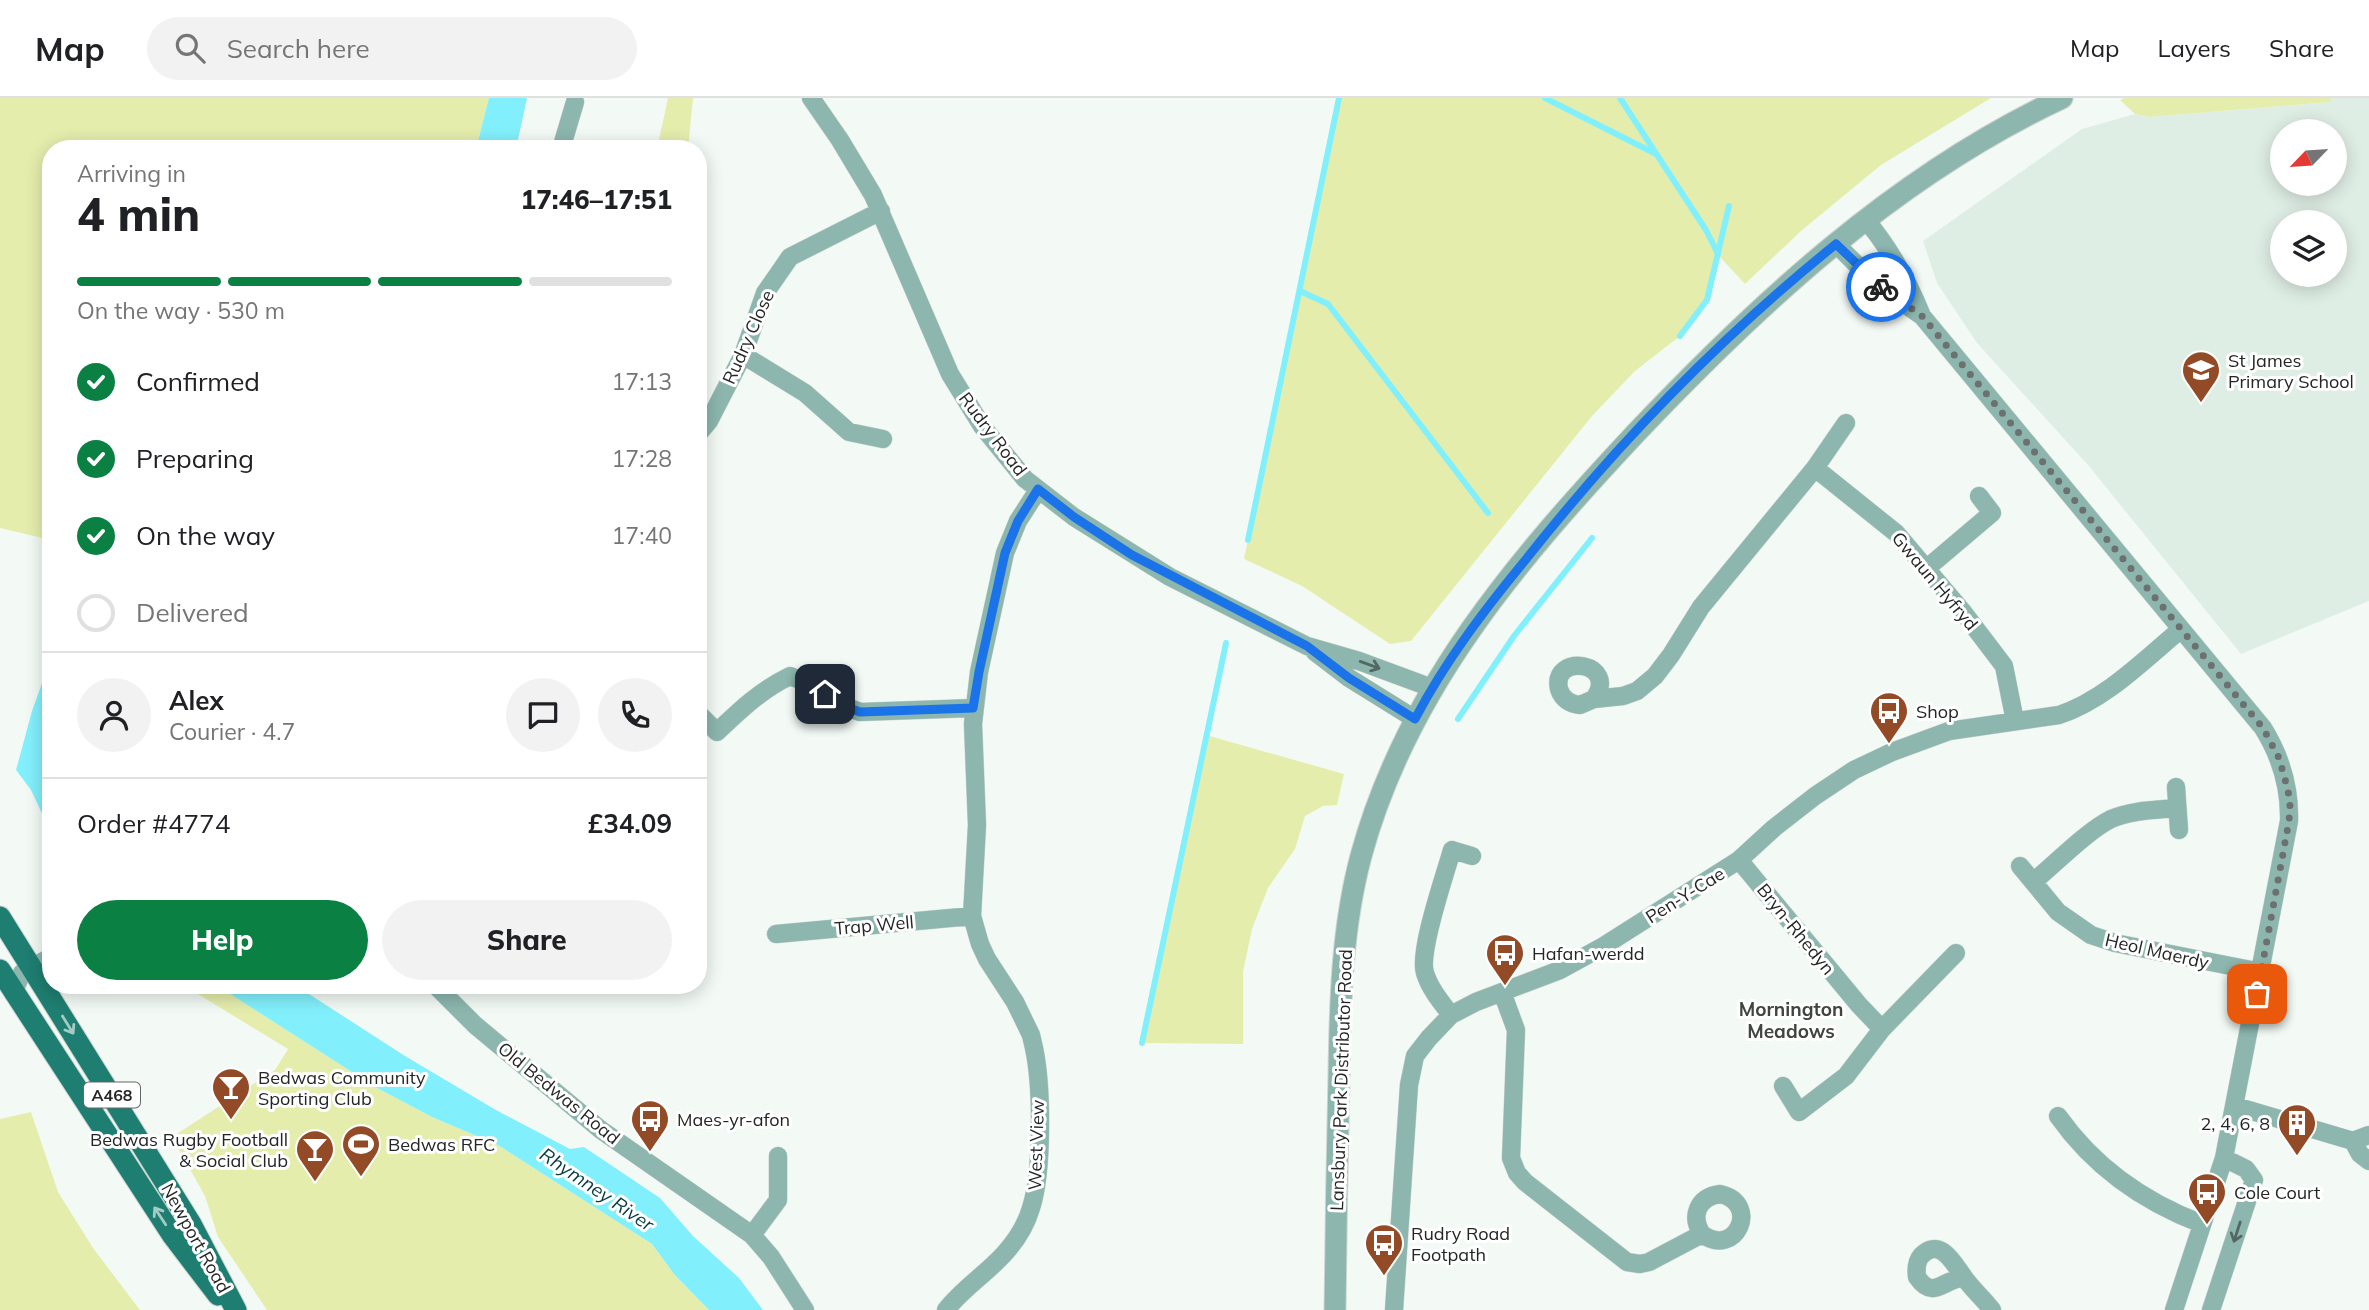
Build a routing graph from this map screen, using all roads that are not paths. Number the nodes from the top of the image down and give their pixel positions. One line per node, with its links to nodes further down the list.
1 (810, 98): 5 (street, Rudry Road)
2 (2062, 98): 6 (street, Lansbury Park Distributor Road)
3 (575, 102): 4 (street)
4 (564, 140)
5 (881, 211): 9 (street, Rudry Close); 14 (street, Rudry Road)
6 (1867, 220): 7 (street, Lansbury Park Distributor Road); 8 (street)
7 (1836, 244): 8 (street); 19 (street, Lansbury Park Distributor Road)
8 (1922, 316): 17 (street)
9 (743, 355): 10 (street, Rudry Close); 12 (street)
10 (707, 423)
11 (1846, 423): 13 (street)
12 (883, 439)
13 (1815, 468): 16 (street, Gwaun Hyfryd); 20 (street)
14 (1038, 489): 18 (street); 21 (street, Rudry Road)
15 (1979, 496): 16 (street)
16 (1927, 568): 23 (street, Gwaun Hyfryd)
17 (2180, 629): 23 (street, Pen-Y-Cae); 38 (street)
18 (1307, 646): 19 (street, one-way to 19); 22 (street)
19 (1432, 688): 22 (street, Lansbury Park Distributor Road)
20 (1594, 699)
21 (973, 708): 24 (street); 32 (street, Rudry Road)
22 (1415, 719): 60 (street, Lansbury Park Distributor Road)
23 (2015, 721): 29 (street, Pen-Y-Cae)
24 (707, 722)
25 (2176, 787): 26 (street)
26 (2177, 808): 27 (street); 31 (street)
27 (2179, 830)
28 (1472, 856): 43 (street)
29 (1739, 860): 40 (street, Pen-Y-Cae); 44 (street, Bryn-Rhedyn)
30 (2020, 866): 31 (street, Heol Maerdy)
31 (2033, 882): 38 (street, Heol Maerdy)
32 (972, 915): 34 (street, Trap Well); 59 (street, West View)
33 (0, 917): 36 (main road, Newport Road / A468)
34 (776, 934)
35 (1956, 953): 44 (street)
36 (42, 961): 39 (street)
37 (0, 970): 39 (main road, Newport Road)
38 (2261, 972): 46 (street)
39 (6, 987): 56 (main road, Newport Road, one-way to 39)
40 (1503, 992): 43 (street, Pen-Y-Cae); 53 (street)
41 (61, 994): 57 (main road, Newport Road / A468, one-way to 57)
42 (444, 994): 54 (street, Old Bedwas Road)
43 (1451, 1015): 61 (street, Pen-Y-Cae)
44 (1882, 1029): 45 (street)
45 (1783, 1086)
46 (2235, 1106): 48 (street); 50 (street)
47 (2058, 1116): 52 (street)
48 (2361, 1138): 51 (street)
49 (778, 1156): 54 (street)
50 (2224, 1158): 52 (street); 64 (street, one-way to 64)
51 (2369, 1161)
52 (2202, 1224): 63 (street)
53 (1702, 1234)
54 (752, 1235): 58 (street, Old Bedwas Road)
55 (1964, 1278): 62 (street)
56 (230, 1310)
57 (236, 1310)
58 (805, 1310)
59 (946, 1310)
60 (1335, 1310)
61 (1394, 1310)
62 (1992, 1310)
63 (2174, 1310)
64 (2211, 1310)

